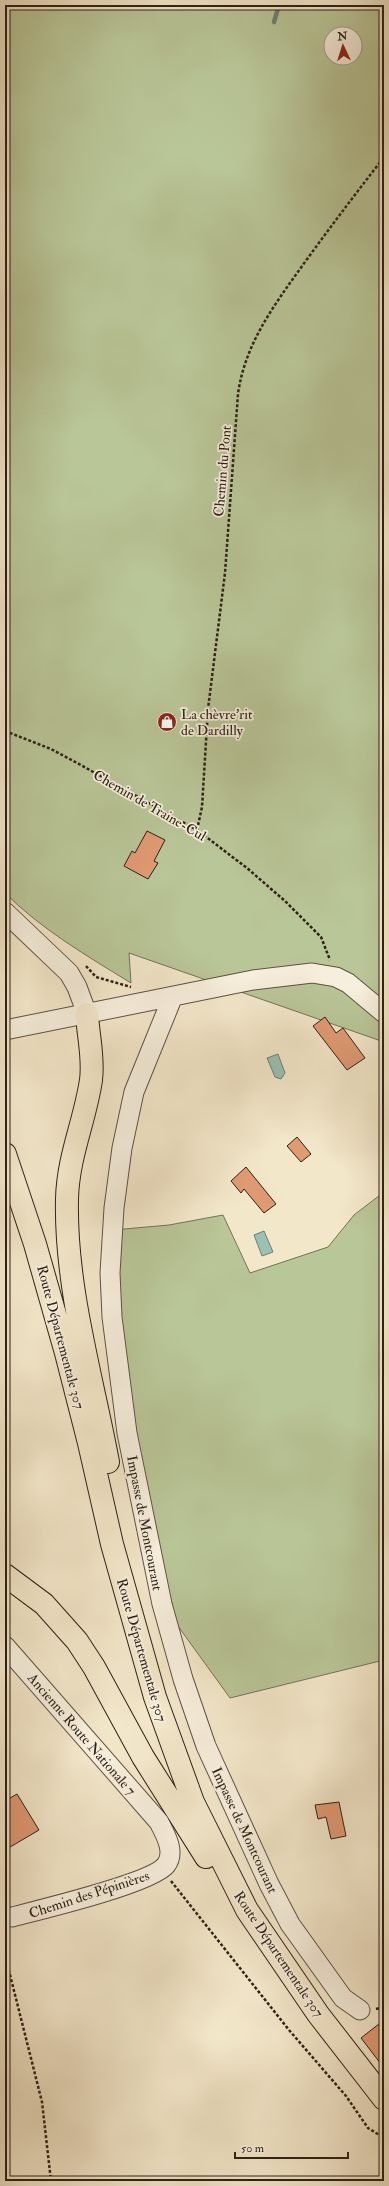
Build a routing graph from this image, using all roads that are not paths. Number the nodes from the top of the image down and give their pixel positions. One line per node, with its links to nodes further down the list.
1 (5, 912): 3 (street)
2 (173, 996): 3 (street); 4 (street); 12 (street, Impasse de Montcourant)
3 (86, 1014): 5 (street); 9 (main road)
4 (384, 1014)
5 (5, 1030)
6 (5, 1154): 9 (main road, Route Départementale 307)
7 (5, 1575): 13 (main road)
8 (5, 1646): 10 (street, Ancienne Route Nationale 7)
9 (155, 1697): 13 (main road, Route Départementale 307)
10 (159, 1822): 11 (street, Chemin des Pépinières)
11 (12, 1917)
12 (360, 2010)
13 (318, 2014): 14 (main road, Route Départementale 307)
14 (384, 2099)

